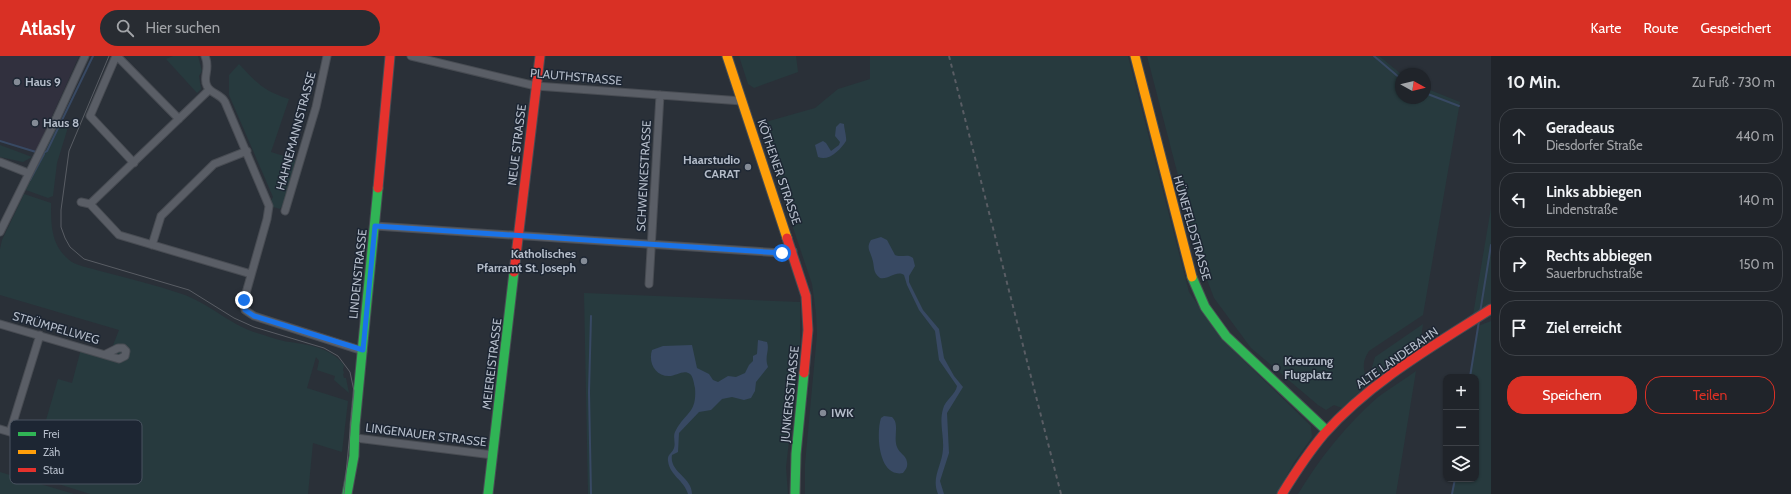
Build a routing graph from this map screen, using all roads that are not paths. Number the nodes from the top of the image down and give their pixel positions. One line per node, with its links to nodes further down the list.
1 (84, 56): 19 (street)
2 (117, 56): 15 (street); 18 (street)
3 (205, 56): 12 (street)
4 (319, 56): 10 (street)
5 (390, 56): 23 (main road, LINDENSTRASSE)
6 (411, 56): 11 (street, PLAUTHSTRASSE)
7 (540, 56): 11 (main road, NEUE STRASSE)
8 (727, 56): 14 (main road, KÖTHENER STRASSE)
9 (1135, 56): 39 (main road, HÜNEFELDSTRASSE)
10 (326, 59): 22 (street, HAHNEMANNSTRASSE)
11 (536, 86): 13 (street, PLAUTHSTRASSE); 25 (main road, NEUE STRASSE)
12 (209, 90): 15 (street); 16 (street)
13 (660, 94): 14 (street, PLAUTHSTRASSE); 26 (street, SCHWENKESTRASSE)
14 (742, 101): 28 (main road, KÖTHENER STRASSE)
15 (179, 119): 18 (street)
16 (247, 150): 27 (street); 29 (street)
17 (0, 162): 19 (street)
18 (134, 163): 21 (street)
19 (28, 173): 24 (street)
20 (81, 202): 21 (street)
21 (90, 204): 27 (street)
22 (285, 211)
23 (375, 226): 25 (street); 35 (main road, LINDENSTRASSE)
24 (0, 232)
25 (519, 236): 26 (street); 42 (main road, MEIEREISTRASSE)
26 (651, 243): 28 (street); 30 (street, SCHWENKESTRASSE)
27 (152, 244): 29 (street)
28 (793, 251): 31 (main road, KÖTHENER STRASSE)
29 (251, 274): 35 (street)
30 (649, 284)
31 (806, 296): 45 (main road, JUNKERSSTRASSE)
32 (1488, 311): 39 (main road, ALTE LANDEBAHN)
33 (0, 324): 34 (street, STRÜMPELLWEG)
34 (40, 335): 36 (street, STRÜMPELLWEG); 37 (street)
35 (363, 350): 41 (main road, LINDENSTRASSE)
36 (106, 354)
37 (14, 420)
38 (0, 429): 40 (street)
39 (1326, 430): 46 (main road, ALTE LANDEBAHN)
40 (10, 432)
41 (356, 438): 42 (street, LINGENAUER STRASSE); 43 (main road, LINDENSTRASSE)
42 (493, 454): 44 (main road, MEIEREISTRASSE)
43 (347, 494)
44 (488, 494)
45 (795, 494)
46 (1282, 494)

